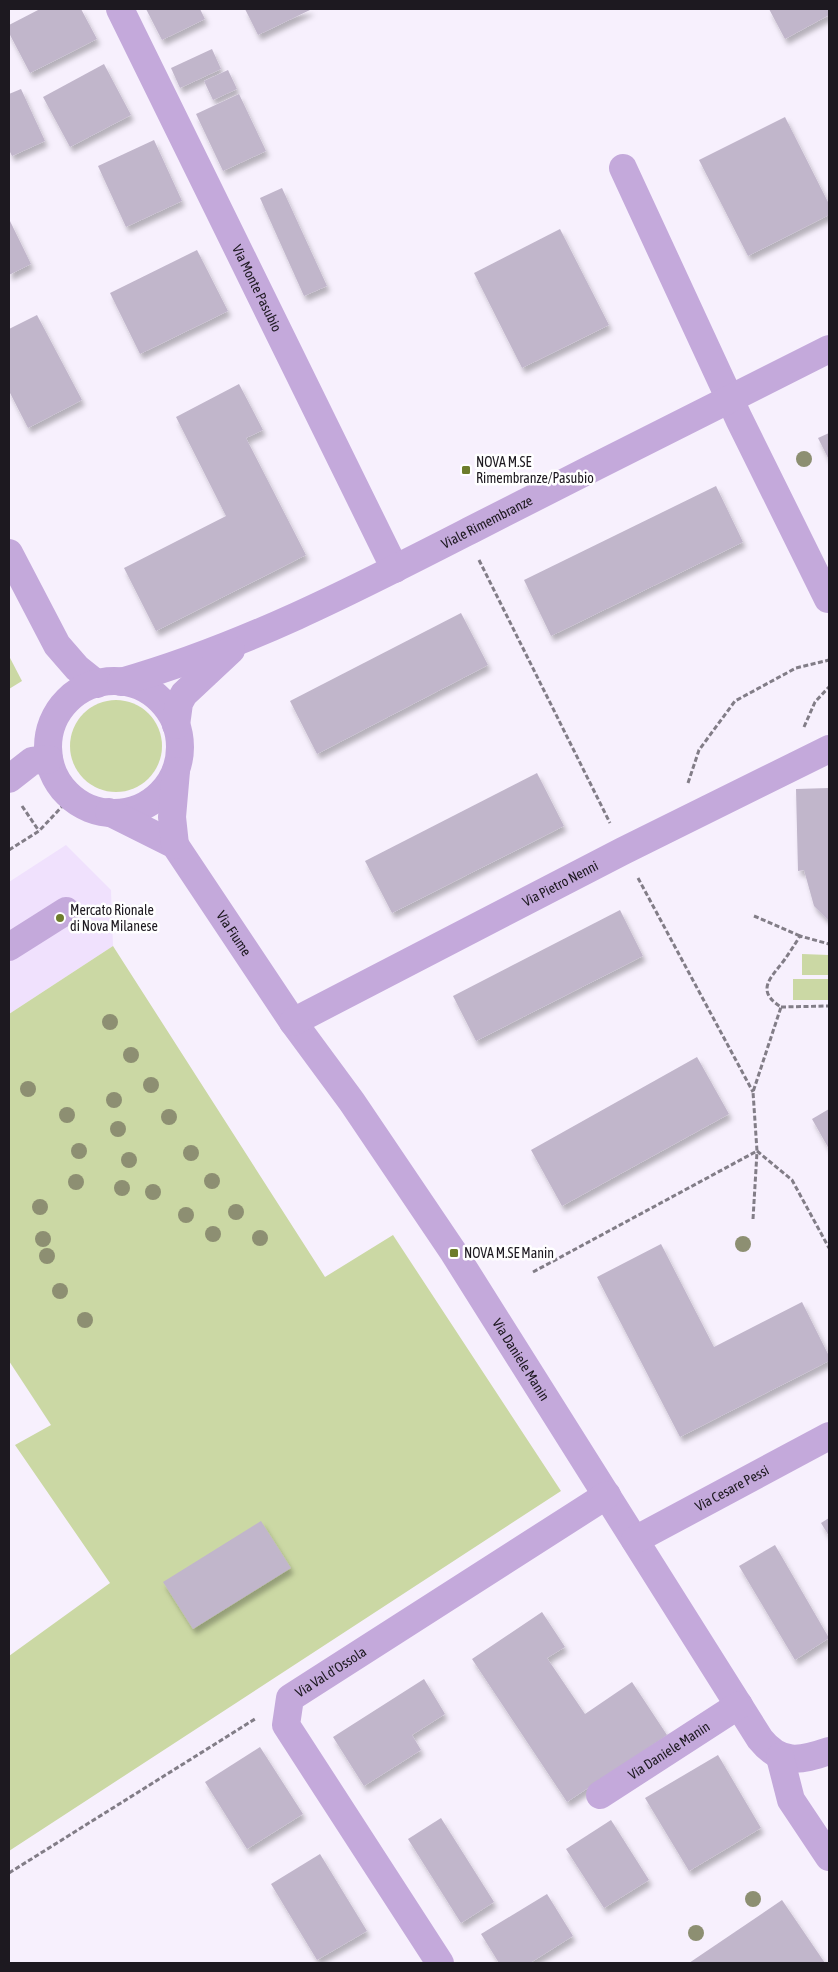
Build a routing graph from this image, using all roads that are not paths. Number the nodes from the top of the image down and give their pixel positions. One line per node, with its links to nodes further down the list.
1 (120, 9): 6 (street, Via Monte Pasubio)
2 (623, 168): 4 (street)
3 (829, 349): 4 (street, Viale Rimembranze)
4 (730, 398): 6 (street, Viale Rimembranze); 7 (street)
5 (9, 553): 9 (street)
6 (395, 569): 8 (street, Viale Rimembranze)
7 (828, 599)
8 (242, 641): 10 (street, Viale Rimembranze); 12 (street, Viale Rimembranze)
9 (57, 645): 10 (street); 11 (street)
10 (109, 683): 11 (street); 12 (street)
11 (66, 701): 14 (street)
12 (176, 725): 15 (street)
13 (829, 749): 21 (street, Via Pietro Nenni)
14 (49, 759): 16 (street); 17 (street)
15 (176, 767): 17 (street); 18 (street, Via Fiume)
16 (14, 790)
17 (109, 812): 18 (street, Via Fiume)
18 (175, 845): 21 (street, Via Fiume)
19 (66, 911): 20 (street)
20 (9, 947)
21 (293, 1022): 23 (street, Via Daniele Manin)
22 (829, 1436): 24 (street, Via Cesare Pessi)
23 (607, 1495): 24 (street, Via Daniele Manin); 30 (street, Via Val d'Ossola)
24 (636, 1540): 25 (street, Via Daniele Manin)
25 (739, 1705): 27 (street, Via Daniele Manin); 28 (street, Via Daniele Manin)
26 (829, 1751): 27 (street)
27 (790, 1758): 29 (street)
28 (600, 1795)
29 (829, 1857)
30 (440, 1963)

